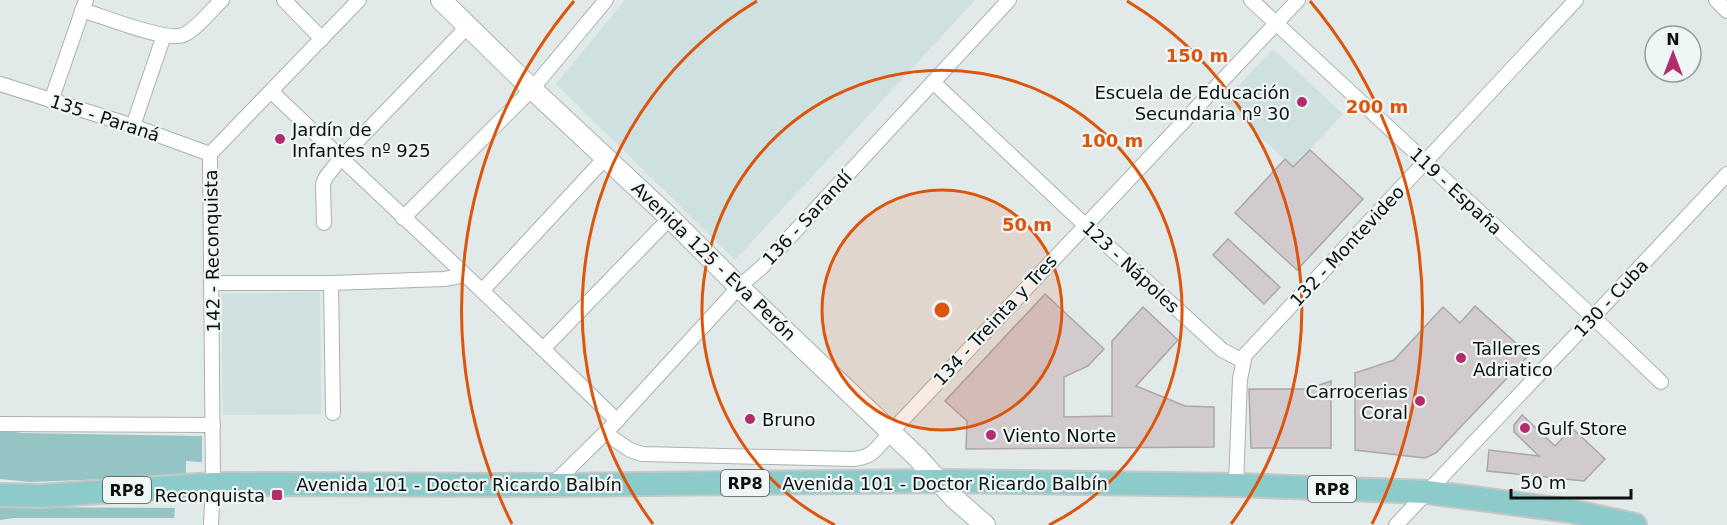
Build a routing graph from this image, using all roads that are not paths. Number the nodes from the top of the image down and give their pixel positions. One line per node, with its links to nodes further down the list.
1 (222, 0): 15 (street)
2 (284, 0): 16 (street)
3 (359, 0): 16 (street, 142 - Reconquista)
4 (441, 0): 14 (street, Avenida 125 - Eva Perón)
5 (606, 0): 19 (street)
6 (1009, 0): 17 (street, 136 - Sarandí)
7 (1251, 0): 13 (street, 119 - España)
8 (1298, 0): 13 (street, 134 - Treinta y Tres)
9 (1576, 0): 26 (street, 132 - Montevideo)
10 (1716, 0): 12 (street)
11 (84, 5): 15 (street); 21 (street)
12 (1727, 11)
13 (1276, 23): 26 (street, 119 - España); 31 (street, 134 - Treinta y Tres)
14 (468, 26): 19 (street, Avenida 125 - Eva Perón); 25 (street)
15 (161, 35): 22 (street)
16 (322, 39): 20 (street, 142 - Reconquista)
17 (933, 82): 31 (street, 123 - Nápoles); 35 (street, 136 - Sarandí)
18 (0, 84): 21 (street, 135 - Paraná)
19 (532, 89): 24 (street, Avenida 125 - Eva Perón); 28 (street)
20 (272, 92): 23 (street, 142 - Reconquista); 25 (street)
21 (51, 101): 22 (street, 135 - Paraná)
22 (133, 126): 23 (street, 135 - Paraná)
23 (210, 154): 33 (street, 142 - Reconquista)
24 (606, 157): 29 (street, Avenida 125 - Eva Perón); 36 (street)
25 (341, 158): 28 (street); 30 (street)
26 (1425, 162): 37 (street, 119 - España); 39 (street, 132 - Montevideo)
27 (1727, 174): 37 (street, 130 - Cuba)
28 (403, 218): 32 (street)
29 (670, 218): 35 (street, Avenida 125 - Eva Perón); 38 (street)
30 (324, 223)
31 (1085, 225): 39 (street, 123 - Nápoles); 45 (street, 134 - Treinta y Tres)
32 (462, 272): 34 (street); 36 (street)
33 (213, 283): 34 (street); 44 (street, 142 - Reconquista)
34 (331, 283): 41 (street)
35 (739, 287): 42 (street, 136 - Sarandí); 45 (street, Avenida 125 - Eva Perón)
36 (482, 291): 38 (street)
37 (1593, 318): 40 (street, 119 - España); 51 (street, 130 - Cuba)
38 (544, 348): 42 (street)
39 (1243, 361): 50 (street)
40 (1661, 382)
41 (333, 413)
42 (617, 421): 46 (street, 136 - Sarandí)
43 (0, 424): 44 (street)
44 (213, 424): 48 (street, 142 - Reconquista)
45 (891, 432): 46 (street, 134 - Treinta y Tres); 47 (street, Avenida 125 - Eva Perón)
46 (605, 433): 49 (street, 136 - Sarandí)
47 (938, 481): 49 (main road, Avenida 101 - Doctor Ricardo Balbín / RP8); 50 (main road, Avenida 101 - Doctor Ricardo Balbín / RP8); 54 (street, Avenida 125 - Eva Perón)
48 (213, 484): 49 (main road, Avenida 101 - Doctor Ricardo Balbín / RP8); 52 (main road, Avenida 101 - Doctor Ricardo Balbín / RP8); 53 (street, 142 - Reconquista)
49 (552, 485)
50 (1236, 485): 51 (main road, Avenida 101 - Doctor Ricardo Balbín / RP8)
51 (1427, 492): 55 (street, 130 - Cuba); 56 (main road, Avenida 101 - Doctor Ricardo Balbín / RP8)
52 (0, 495)
53 (211, 525)
54 (985, 525)
55 (1396, 525)
56 (1635, 525)

